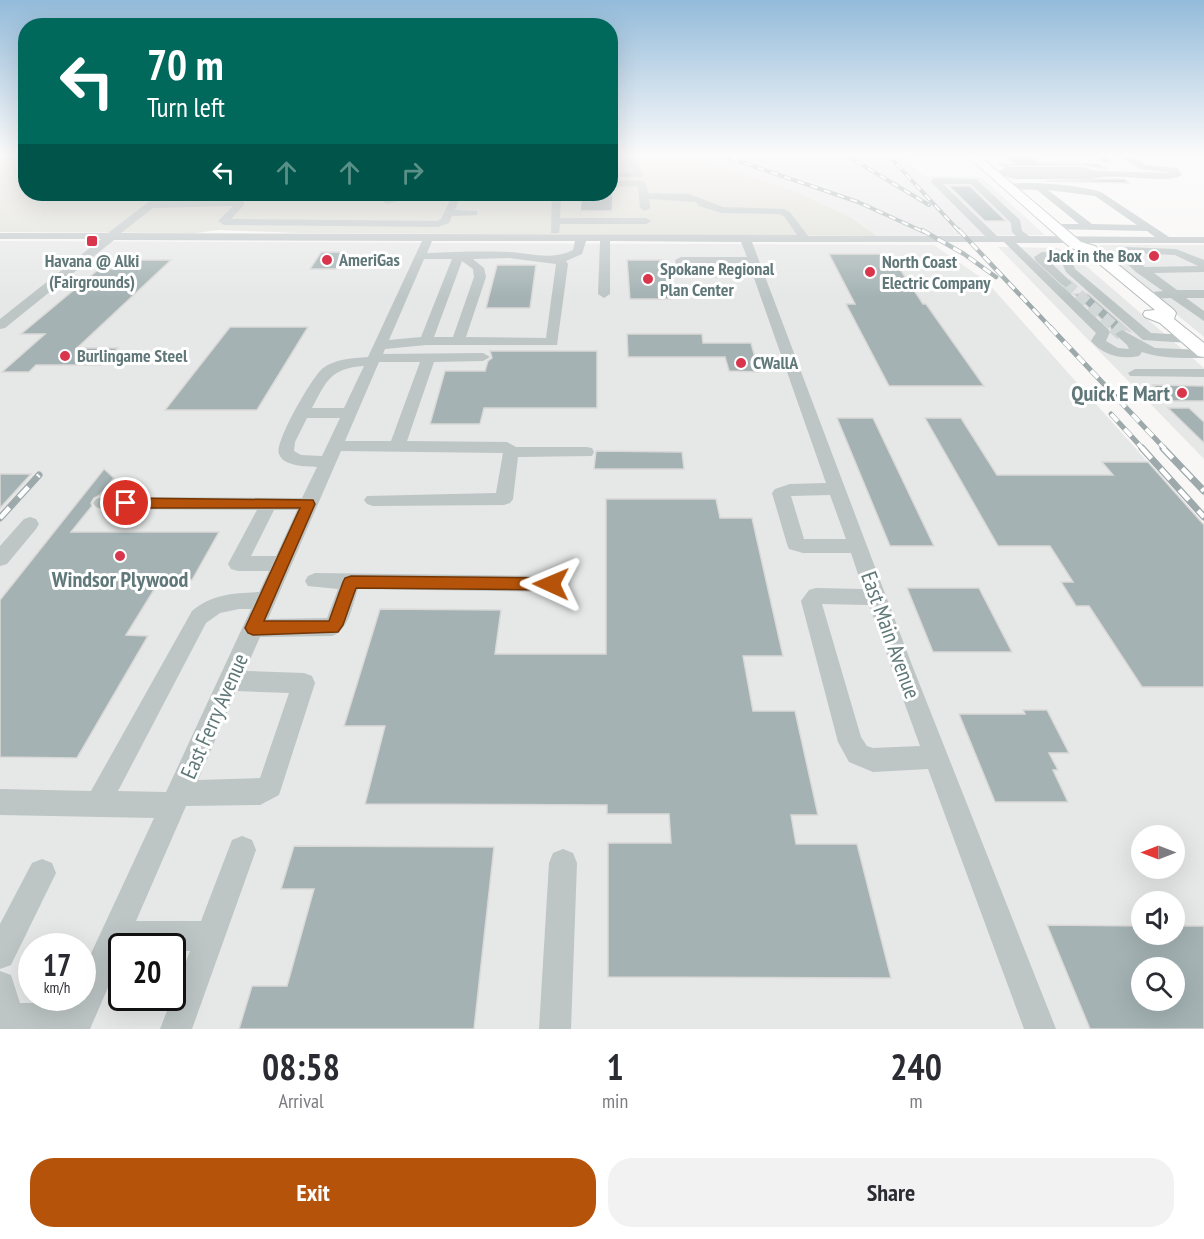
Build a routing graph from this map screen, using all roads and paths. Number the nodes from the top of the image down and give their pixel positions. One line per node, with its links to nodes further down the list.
1 (158, 202): 13 (street)
2 (454, 202): 14 (street)
3 (556, 202): 16 (street)
4 (644, 202): 17 (street)
5 (676, 202): 6 (street)
6 (694, 202)
7 (701, 202): 27 (street)
8 (959, 202): 28 (street)
9 (995, 202): 29 (street)
10 (1026, 202): 18 (main road)
11 (1057, 202): 19 (street)
12 (1110, 202): 20 (street)
13 (156, 205): 14 (street); 22 (street)
14 (449, 213): 15 (street)
15 (474, 213)
16 (555, 220): 17 (street); 23 (street)
17 (646, 221): 26 (street)
18 (1056, 227): 19 (street); 33 (main road)
19 (1090, 228): 20 (street)
20 (1149, 228): 30 (street)
21 (0, 236): 22 (street)
22 (112, 237): 34 (street); 51 (street)
23 (554, 239): 24 (street); 34 (street)
24 (581, 239): 25 (street); 38 (street)
25 (605, 239): 26 (street); 45 (street)
26 (648, 239): 37 (street)
27 (806, 240): 28 (street); 37 (street)
28 (1001, 240): 29 (street); 56 (street)
29 (1027, 240): 33 (street)
30 (1167, 240): 31 (street); 33 (street)
31 (1182, 240): 32 (street); 36 (street)
32 (1204, 240)
33 (1074, 243): 40 (main road); 50 (main road)
34 (424, 247): 35 (street); 58 (street, East Ferry Avenue)
35 (461, 255): 38 (street); 54 (street); 55 (street)
36 (1204, 255)
37 (753, 258): 37 (street); 69 (street, East Main Avenue)
38 (558, 259): 55 (street)
39 (1204, 267): 41 (street); 41 (street)
40 (1115, 270): 41 (street); 48 (main road)
41 (1142, 270): 42 (street)
42 (1156, 281): 43 (street); 46 (street)
43 (1204, 281)
44 (1066, 284): 53 (street)
45 (604, 294)
46 (1174, 294): 47 (street); 48 (street); 49 (street)
47 (1204, 294)
48 (1147, 296): 50 (main road)
49 (1204, 317)
50 (1166, 320): 53 (main road)
51 (0, 324)
52 (1122, 334): 56 (street)
53 (1193, 337): 57 (main road)
54 (426, 341): 55 (street); 58 (street)
55 (458, 341)
56 (1134, 345): 57 (street)
57 (1204, 353)
58 (376, 355): 60 (street); 63 (street, East Ferry Avenue); 64 (street)
59 (483, 357): 60 (street)
60 (428, 358): 65 (street)
61 (1135, 373): 62 (street)
62 (1204, 373)
63 (350, 412): 64 (street); 68 (street, East Ferry Avenue)
64 (302, 413): 68 (street)
65 (397, 447): 66 (street); 68 (street)
66 (511, 452): 67 (street); 70 (street)
67 (586, 452)
68 (331, 454): 73 (street, East Ferry Avenue)
69 (837, 489): 75 (street, East Main Avenue); 75 (street)
70 (373, 500)
71 (102, 503): 72 (street)
72 (269, 503): 73 (street); 77 (street)
73 (309, 504): 77 (street, East Ferry Avenue)
74 (30, 524): 76 (street)
75 (858, 546): 81 (street, East Main Avenue)
76 (0, 559)
77 (282, 563): 82 (street, East Ferry Avenue)
78 (315, 581): 79 (street)
79 (351, 582): 80 (street); 83 (street)
80 (551, 584)
81 (876, 597): 85 (street, East Main Avenue); 85 (street)
82 (266, 600): 83 (street, East Ferry Avenue); 88 (street)
83 (253, 628): 84 (street, East Ferry Avenue)
84 (229, 681): 86 (street, East Ferry Avenue); 86 (street)
85 (936, 757): 102 (street, East Main Avenue)
86 (176, 799): 88 (street); 92 (street, East Ferry Avenue)
87 (0, 802): 88 (street)
88 (97, 805)
89 (242, 850): 94 (street)
90 (563, 863): 101 (street)
91 (42, 873): 96 (street)
92 (116, 933)
93 (186, 936): 94 (street)
94 (210, 936): 100 (street)
95 (108, 952): 99 (street, East Ferry Avenue)
96 (0, 954)
97 (0, 986): 98 (street)
98 (4, 1022): 99 (street)
99 (76, 1024)
100 (176, 1029)
101 (555, 1029)
102 (1040, 1029)

